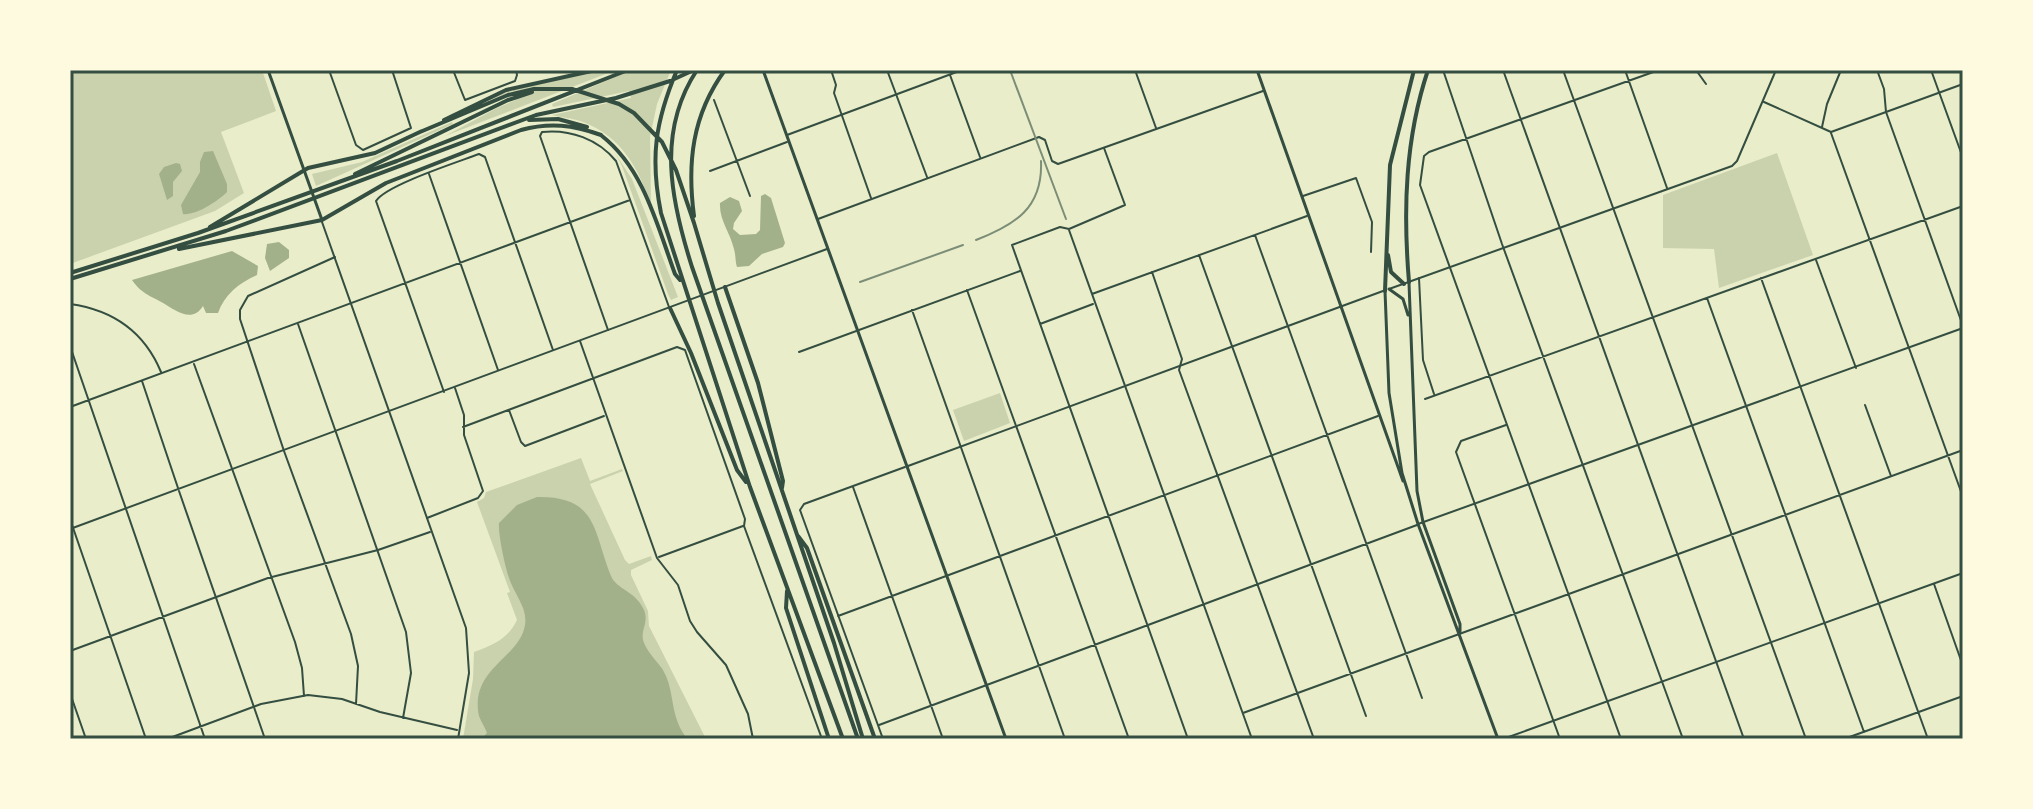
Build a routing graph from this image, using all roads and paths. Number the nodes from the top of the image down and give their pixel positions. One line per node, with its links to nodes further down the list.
1 (268, 70): 58 (main road)
2 (329, 70): 3 (street)
3 (392, 70)
4 (453, 70): 5 (street)
5 (516, 70)
6 (596, 70): 48 (highway)
7 (628, 70): 61 (highway)
8 (677, 70): 97 (highway)
9 (696, 70): 45 (highway); 254 (highway)
10 (725, 70): 75 (highway)
11 (763, 70): 51 (main road)
12 (831, 70): 43 (street)
13 (887, 70): 36 (street)
14 (962, 70): 29 (street)
15 (1135, 70): 47 (street)
16 (1257, 70): 34 (main road)
17 (1414, 70): 81 (highway)
18 (1428, 70): 98 (highway)
19 (1443, 70): 52 (street)
20 (1503, 70): 44 (street)
21 (1563, 70): 38 (street)
22 (1625, 70): 30 (street)
23 (1659, 70): 30 (street)
24 (1696, 70): 31 (street)
25 (1776, 70): 39 (street)
26 (1841, 70): 46 (street)
27 (1877, 70): 40 (street)
28 (1931, 70): 35 (street)
29 (951, 73): 36 (street); 55 (street)
30 (1628, 81): 38 (street); 63 (street)
31 (1706, 84)
32 (1963, 84): 35 (street)
33 (542, 89): 48 (highway); 61 (highway); 75 (highway)
34 (1264, 91): 47 (street); 65 (main road)
35 (1939, 92): 40 (street); 56 (street)
36 (896, 95): 43 (street); 62 (street)
37 (714, 100): 42 (street)
38 (1573, 100): 44 (street); 69 (street)
39 (1763, 101): 46 (street); 63 (street)
40 (1886, 112): 49 (street); 73 (street)
41 (713, 113): 42 (street)
42 (719, 113): 57 (street)
43 (841, 115): 51 (street); 66 (street)
44 (1521, 119): 52 (street); 76 (street)
45 (525, 120): 50 (highway); 85 (highway)
46 (1822, 127): 49 (street)
47 (1156, 129): 54 (street)
48 (420, 132): 58 (highway)
49 (1831, 132): 80 (street)
50 (601, 135): 72 (highway); 97 (highway)
51 (786, 135): 53 (main road)
52 (1465, 139): 83 (street); 91 (street)
53 (788, 141): 57 (street); 71 (main road)
54 (1104, 148): 55 (street); 77 (street)
55 (980, 158): 62 (street)
56 (1963, 158)
57 (736, 161): 59 (street); 64 (street)
58 (303, 171): 72 (main road); 78 (highway)
59 (710, 171)
60 (429, 174): 82 (street); 90 (street); 99 (street)
61 (352, 176): 78 (highway)
62 (928, 178): 66 (street)
63 (1667, 189): 69 (street)
64 (750, 196)
65 (1302, 197): 70 (main road); 86 (street)
66 (871, 199): 71 (street)
67 (630, 200): 74 (street); 74 (street); 109 (street)
68 (1963, 206): 73 (street)
69 (1612, 208): 76 (street); 111 (street)
70 (1309, 215): 79 (street); 108 (main road)
71 (817, 219): 84 (main road)
72 (322, 220): 85 (highway); 88 (street)
73 (1924, 220): 80 (street); 116 (street)
74 (569, 222): 82 (street); 117 (street)
75 (694, 223): 172 (highway)
76 (1558, 228): 83 (street); 119 (street)
77 (1069, 229): 92 (street); 103 (street)
78 (198, 233): 94 (highway)
79 (1255, 235): 87 (street); 115 (street)
80 (1869, 240): 89 (street); 124 (street)
81 (1386, 241): 98 (highway); 102 (highway)
82 (515, 242): 90 (street); 125 (street)
83 (1504, 247): 91 (street); 127 (street)
84 (829, 249): 100 (street); 118 (main road)
85 (161, 252): 94 (highway)
86 (1371, 252)
87 (1199, 255): 93 (street); 123 (street)
88 (335, 257): 107 (street); 121 (street)
89 (1815, 259): 96 (street); 130 (street)
90 (460, 263): 99 (street); 131 (street)
91 (1449, 267): 95 (street); 133 (street)
92 (1021, 271): 101 (street); 114 (street)
93 (1152, 272): 103 (street); 129 (street)
94 (70, 276)
95 (1419, 277): 98 (street); 140 (street)
96 (1761, 278): 104 (street); 137 (street)
97 (681, 282): 170 (highway)
98 (1406, 283): 102 (street); 112 (main road)
99 (406, 284): 107 (street); 139 (street)
100 (725, 287): 109 (street); 172 (highway)
101 (967, 290): 110 (street); 152 (street)
102 (1387, 290): 108 (street); 112 (main road); 175 (main road)
103 (1091, 295): 105 (street)
104 (1707, 298): 111 (street); 145 (street)
105 (1094, 303): 114 (street); 136 (street)
106 (70, 304): 132 (street)
107 (351, 304): 113 (street); 148 (street)
108 (1341, 306): 115 (street); 149 (main road)
109 (670, 308): 117 (street); 170 (highway)
110 (912, 310): 118 (street); 158 (street)
111 (1652, 317): 119 (street); 153 (street)
112 (1409, 323): 183 (main road)
113 (298, 324): 121 (street); 155 (street)
114 (1040, 324): 144 (street)
115 (1287, 325): 123 (street); 156 (street)
116 (1963, 327): 124 (street)
117 (608, 330): 120 (street)
118 (858, 331): 126 (street); 164 (main road)
119 (1598, 337): 127 (street); 157 (street)
120 (580, 341): 125 (street); 134 (street)
121 (246, 343): 128 (street); 160 (street)
122 (70, 346): 142 (street)
123 (1231, 346): 129 (street); 161 (street)
124 (1910, 348): 130 (street); 162 (street)
125 (554, 351): 131 (street)
126 (799, 352)
127 (1543, 356): 133 (street); 163 (street)
128 (194, 362): 132 (street); 165 (street)
129 (1181, 364): 136 (street); 166 (street)
130 (1856, 368): 137 (street)
131 (499, 371): 138 (street)
132 (162, 373): 135 (street)
133 (1489, 375): 140 (street); 151 (street)
134 (593, 379): 147 (street); 150 (street); 184 (street)
135 (142, 381): 142 (street); 171 (street)
136 (1124, 386): 144 (street); 173 (street)
137 (1802, 387): 145 (street); 174 (street)
138 (455, 388): 139 (street); 154 (street)
139 (444, 392): 148 (street)
140 (1435, 395): 141 (street)
141 (1425, 399)
142 (88, 400): 146 (street); 178 (street)
143 (1865, 405): 167 (street)
144 (1070, 406): 152 (street); 179 (street)
145 (1746, 406): 153 (street); 180 (street)
146 (70, 407)
147 (509, 410): 150 (street); 154 (street)
148 (389, 412): 155 (street); 181 (street)
149 (1379, 415): 156 (street); 175 (main road)
150 (606, 416): 194 (street)
151 (1507, 425): 168 (street); 177 (street)
152 (1016, 426): 158 (street); 189 (street)
153 (1691, 426): 157 (street); 188 (street)
154 (463, 427): 181 (street)
155 (336, 431): 160 (street); 191 (street)
156 (1326, 434): 161 (street); 190 (street)
157 (1637, 445): 163 (street); 192 (street)
158 (961, 446): 164 (street); 193 (street)
159 (1963, 450): 162 (street)
160 (284, 451): 165 (street); 195 (street)
161 (1271, 455): 166 (street); 196 (street)
162 (1948, 456): 167 (street); 176 (street)
163 (1583, 465): 168 (street); 198 (street)
164 (907, 466): 169 (street); 199 (main road)
165 (231, 470): 171 (street); 200 (street)
166 (1217, 475): 173 (street); 201 (street)
167 (1892, 477): 174 (street)
168 (1529, 484): 177 (street); 204 (street)
169 (853, 486): 205 (street); 210 (street)
170 (750, 487): 203 (highway)
171 (179, 489): 178 (street); 206 (street)
172 (781, 490): 187 (highway)
173 (1163, 495): 179 (street); 208 (street)
174 (1840, 495): 180 (street); 207 (street)
175 (1409, 496): 183 (main road)
176 (1963, 497)
177 (1475, 504): 183 (street); 209 (street)
178 (126, 509): 185 (street); 211 (street)
179 (1110, 515): 189 (street); 213 (street)
180 (1785, 515): 188 (street); 212 (street)
181 (426, 518): 186 (street)
182 (70, 519): 185 (street)
183 (1420, 523): 190 (street); 214 (main road)
184 (744, 526): 194 (street); 251 (street)
185 (72, 528): 215 (street)
186 (431, 531): 191 (street); 242 (street)
187 (797, 534): 254 (highway); 255 (highway)
188 (1731, 534): 192 (street); 216 (street)
189 (1054, 535): 193 (street); 217 (street)
190 (1366, 543): 196 (street); 219 (street)
191 (378, 550): 195 (street); 238 (street)
192 (1678, 553): 198 (street); 220 (street)
193 (1001, 556): 199 (street); 221 (street)
194 (657, 558): 250 (street)
195 (325, 564): 200 (street); 232 (street)
196 (1312, 564): 201 (street); 223 (street)
197 (1963, 573): 202 (street)
198 (1622, 574): 204 (street); 224 (street)
199 (947, 576): 205 (street); 225 (main road)
200 (271, 577): 206 (street); 228 (street)
201 (1258, 584): 208 (street); 227 (street)
202 (1934, 584): 207 (street); 222 (street)
203 (787, 589): 252 (highway); 253 (highway)
204 (1568, 593): 209 (street); 231 (street)
205 (892, 596): 210 (street); 233 (street)
206 (215, 597): 211 (street); 234 (street)
207 (1880, 603): 212 (street); 235 (street)
208 (1203, 604): 213 (street); 236 (street)
209 (1514, 612): 214 (street); 239 (street)
210 (838, 616): 240 (street)
211 (163, 617): 215 (street); 241 (street)
212 (1825, 623): 216 (street); 243 (street)
213 (1148, 625): 217 (street); 261 (street)
214 (1460, 632): 219 (street); 264 (main road)
215 (110, 636): 218 (street); 245 (street)
216 (1771, 643): 220 (street); 269 (street)
217 (1094, 645): 221 (street); 260 (street)
218 (70, 651)
219 (1405, 652): 223 (street); 230 (street)
220 (1717, 662): 224 (street); 268 (street)
221 (1040, 665): 225 (street); 259 (street)
222 (1963, 666)
223 (1351, 672): 227 (street); 237 (street)
224 (1662, 682): 231 (street); 267 (street)
225 (986, 685): 233 (street); 258 (main road)
226 (70, 693): 244 (street)
227 (1297, 693): 236 (street); 263 (street)
228 (304, 696): 232 (street); 234 (street)
229 (1963, 696): 235 (street)
230 (1422, 698)
231 (1608, 702): 239 (street); 266 (street)
232 (356, 704): 238 (street)
233 (931, 706): 240 (street); 257 (street)
234 (254, 707): 241 (street); 248 (street)
235 (1919, 712): 243 (street); 271 (street)
236 (1243, 713): 262 (street)
237 (1366, 716)
238 (403, 718): 242 (street)
239 (1553, 721): 264 (street); 265 (street)
240 (879, 725): 256 (street)
241 (201, 727): 246 (street); 247 (street)
242 (459, 731): 249 (street)
243 (1864, 732): 270 (street)
244 (86, 739)
245 (146, 739)
246 (167, 739)
247 (205, 739)
248 (265, 739)
249 (458, 739)
250 (753, 739)
251 (822, 739)
252 (829, 739)
253 (843, 739)
254 (860, 739)
255 (875, 739)
256 (883, 739)
257 (943, 739)
258 (1006, 739)
259 (1065, 739)
260 (1129, 739)
261 (1188, 739)
262 (1252, 739)
263 (1314, 739)
264 (1501, 739)
265 (1560, 739)
266 (1621, 739)
267 (1683, 739)
268 (1744, 739)
269 (1806, 739)
270 (1844, 739)
271 (1928, 739)

